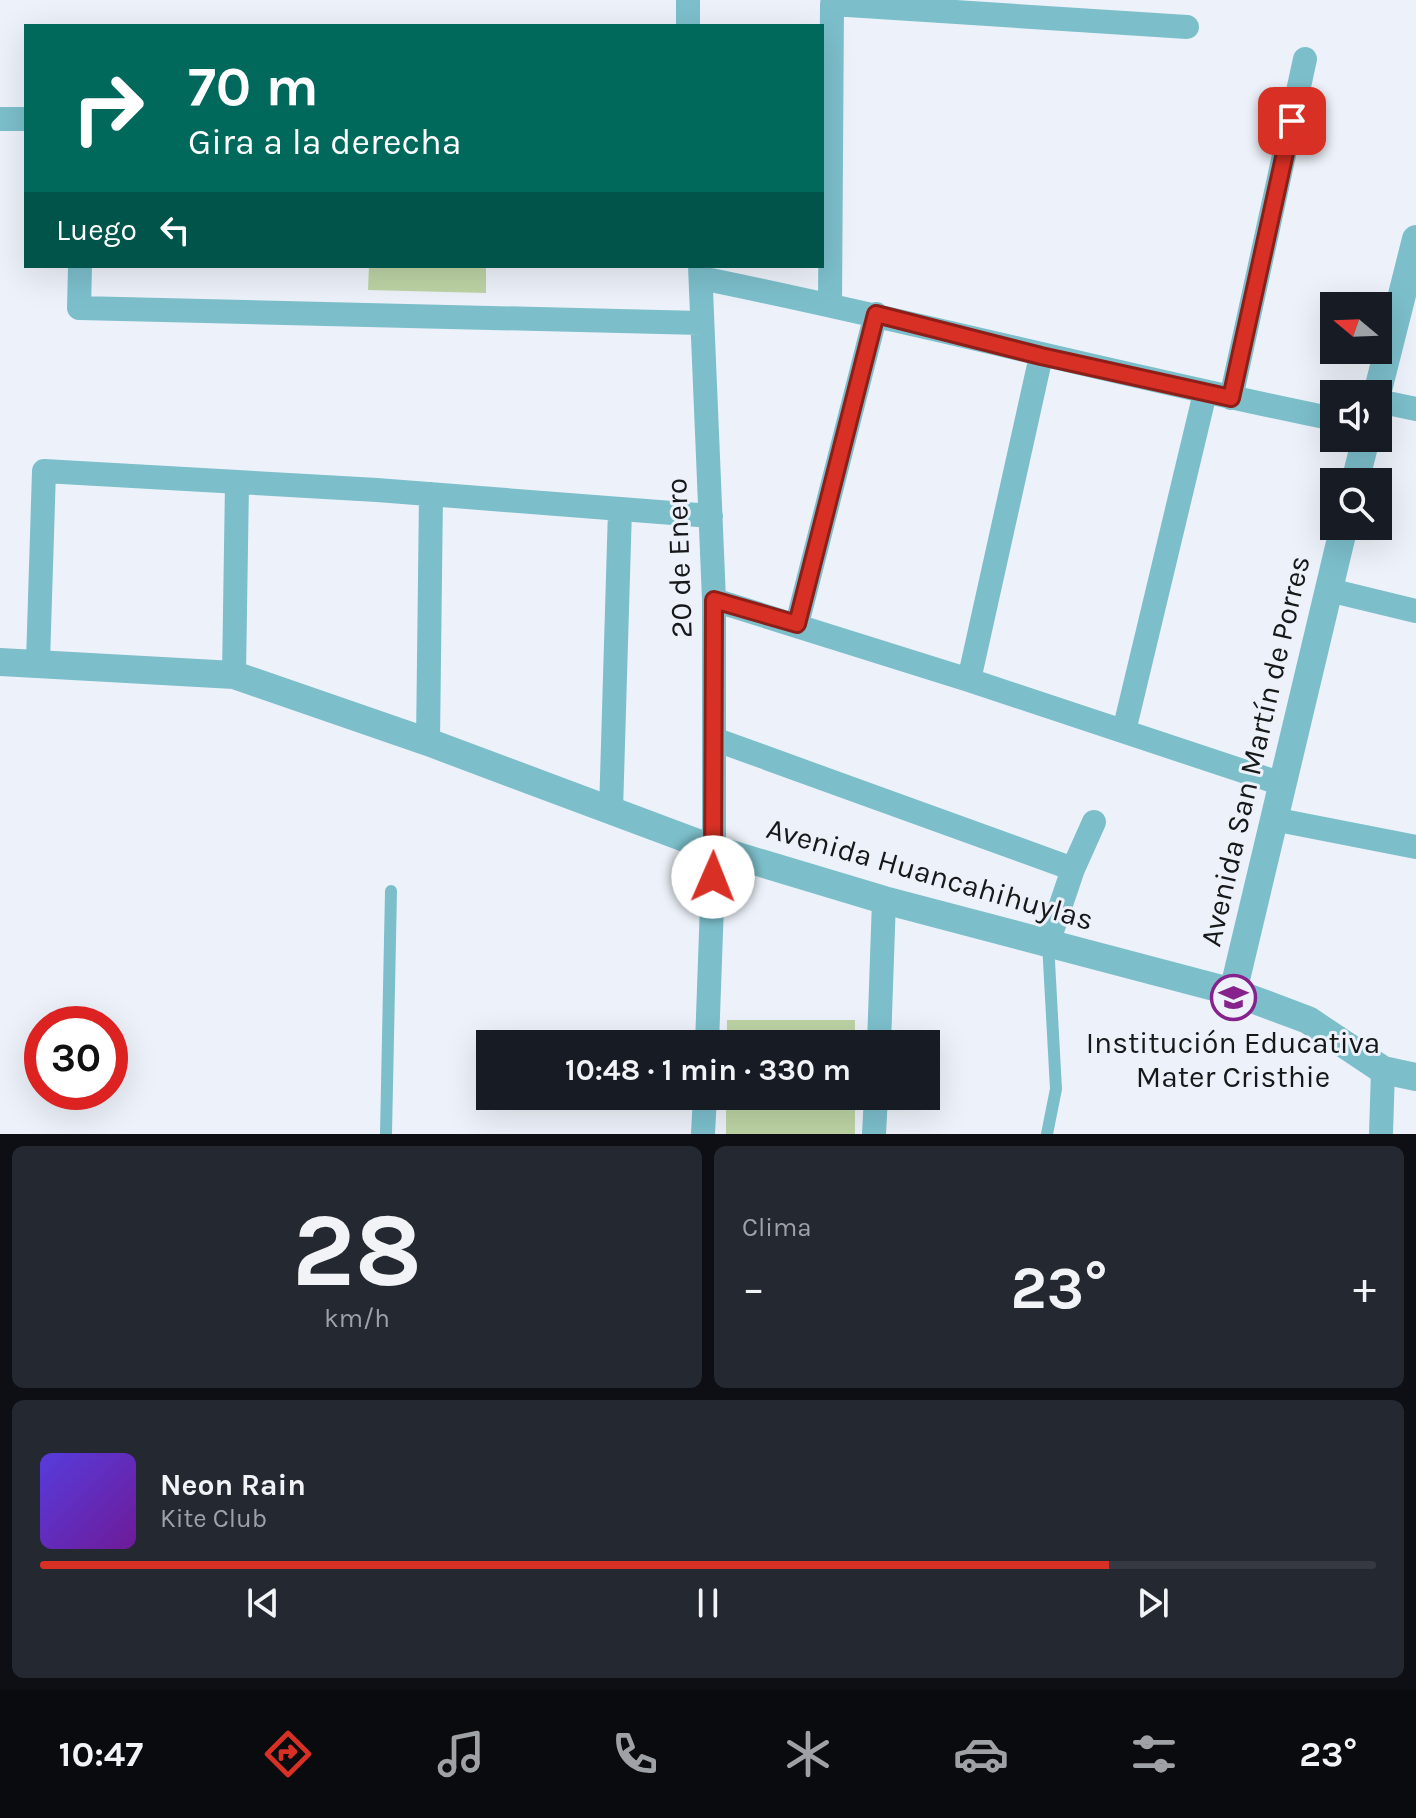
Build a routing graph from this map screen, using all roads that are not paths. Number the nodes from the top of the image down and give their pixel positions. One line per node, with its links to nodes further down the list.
1 (688, 0): 2 (street)
2 (688, 24)
3 (1187, 27): 10 (street)
4 (1305, 59): 16 (street)
5 (0, 119): 6 (street)
6 (24, 119)
7 (1415, 249): 14 (street)
8 (80, 268): 12 (street)
9 (701, 272): 10 (street); 12 (street, 20 de Enero)
10 (830, 304): 11 (street)
11 (876, 314): 13 (street); 28 (street)
12 (701, 323): 23 (street, 20 de Enero)
13 (1041, 356): 15 (street); 32 (street)
14 (1381, 380)
15 (1205, 393): 16 (street); 33 (street)
16 (1231, 398): 19 (street)
17 (1392, 404): 18 (street)
18 (1416, 409)
19 (1320, 416)
20 (237, 483): 21 (street); 30 (street); 31 (street)
21 (431, 494): 22 (street); 35 (street)
22 (620, 509): 23 (street); 37 (street)
23 (711, 516): 26 (street, 20 de Enero)
24 (1341, 540): 25 (street, Avenida San Martín de Porres)
25 (1329, 590): 27 (street); 36 (street, Avenida San Martín de Porres)
26 (714, 600): 28 (street); 34 (street, 20 de Enero)
27 (1416, 611)
28 (797, 624): 32 (street)
29 (0, 662): 30 (street, Avenida Huancahihuylas)
30 (38, 662): 31 (street, Avenida Huancahihuylas)
31 (234, 675): 35 (street, Avenida Huancahihuylas)
32 (969, 680): 33 (street)
33 (1124, 731): 36 (street)
34 (714, 739): 41 (street, 20 de Enero); 42 (street)
35 (428, 742): 37 (street, Avenida Huancahihuylas)
36 (1282, 784): 38 (street, Avenida San Martín de Porres)
37 (611, 811): 41 (street, Avenida Huancahihuylas)
38 (1273, 819): 40 (street); 46 (street, Avenida San Martín de Porres)
39 (1094, 822): 42 (street)
40 (1416, 847)
41 (714, 849): 44 (street, Avenida Huancahihuylas); 47 (street, 20 de Enero)
42 (1073, 869): 45 (street)
43 (391, 891): 53 (lane)
44 (884, 900): 45 (street, Avenida Huancahihuylas); 48 (street)
45 (1048, 943): 46 (street, Avenida Huancahihuylas); 56 (lane)
46 (1233, 992): 49 (street, Avenida Huancahihuylas)
47 (708, 1030)
48 (879, 1030)
49 (1383, 1070): 50 (street, Avenida Huancahihuylas); 57 (street)
50 (1416, 1077)
51 (704, 1110): 54 (street)
52 (875, 1110): 55 (street)
53 (386, 1134)
54 (703, 1134)
55 (874, 1134)
56 (1047, 1134)
57 (1381, 1134)

